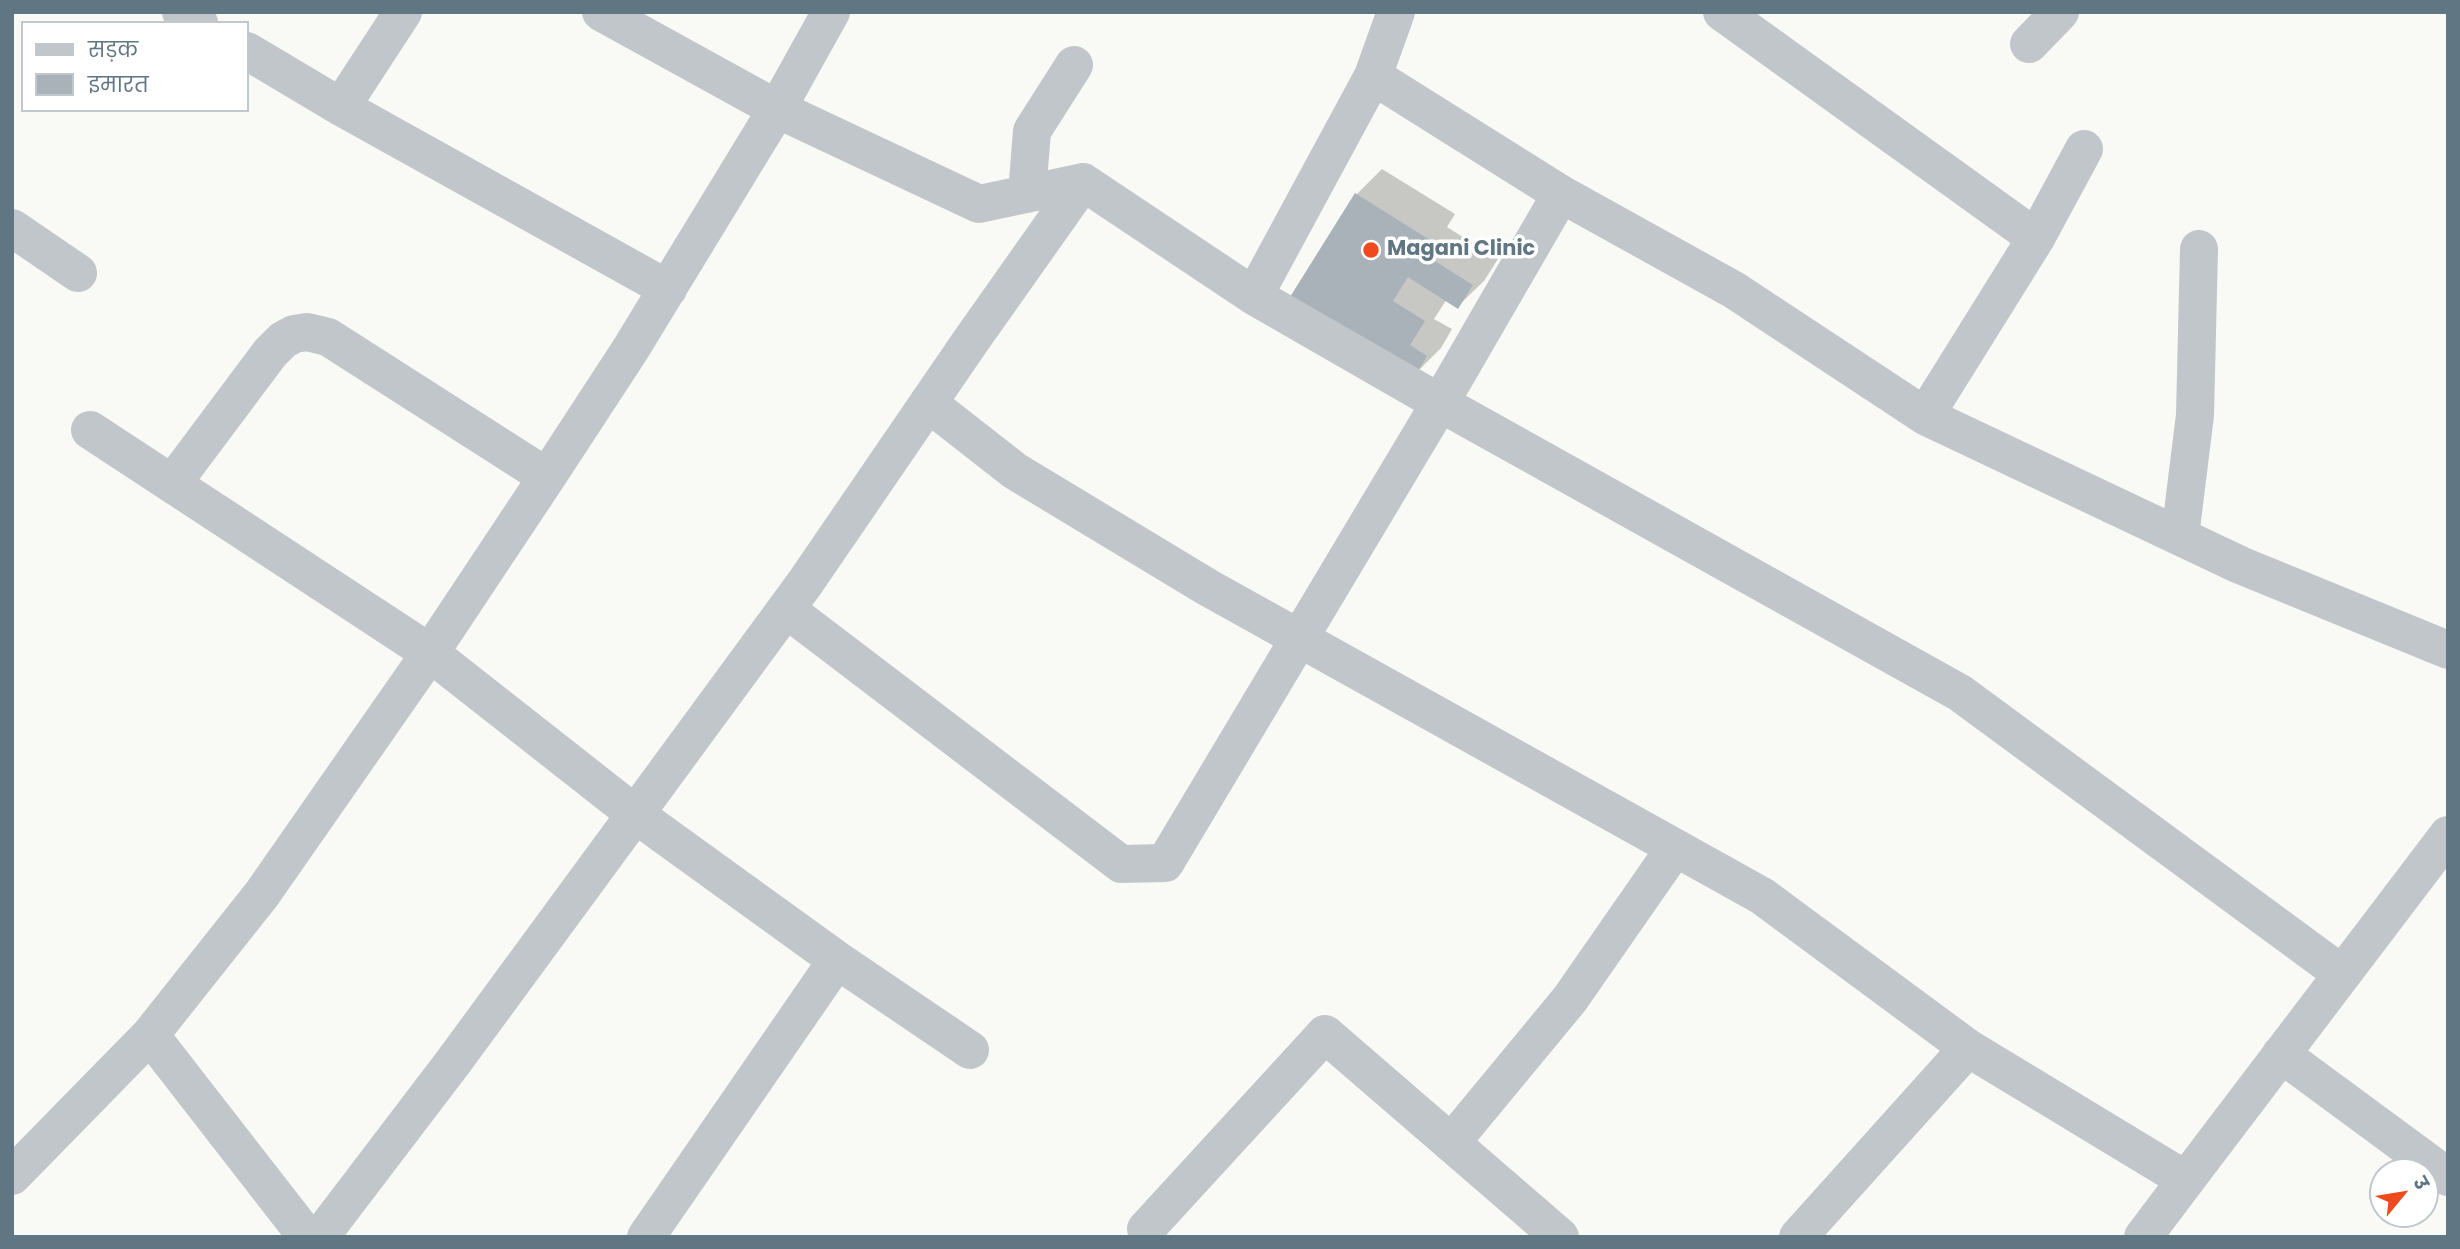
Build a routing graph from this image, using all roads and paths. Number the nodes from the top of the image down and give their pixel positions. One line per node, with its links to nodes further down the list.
1 (403, 12): 11 (street)
2 (601, 12): 12 (street)
3 (831, 12): 12 (street)
4 (1396, 12): 10 (street)
5 (1722, 12): 18 (street)
6 (2060, 12): 7 (street)
7 (2029, 44)
8 (248, 52): 11 (street)
9 (1074, 65): 15 (street)
10 (1373, 76): 16 (street); 22 (street)
11 (341, 107): 21 (street)
12 (777, 109): 15 (street); 21 (street)
13 (2084, 149): 18 (street)
14 (1083, 182): 15 (street); 22 (street); 23 (street)
15 (1027, 194)
16 (1561, 194): 24 (street); 25 (street)
17 (12, 228): 20 (street)
18 (2036, 238): 25 (street)
19 (2199, 249): 29 (street)
20 (78, 273)
21 (668, 289): 27 (street)
22 (1254, 296): 24 (street)
23 (928, 403): 30 (street); 31 (street)
24 (1440, 403): 31 (street); 38 (street)
25 (1925, 416): 29 (street)
26 (90, 430): 28 (street)
27 (547, 477): 28 (street); 33 (street)
28 (172, 484): 33 (street)
29 (2180, 536): 32 (street)
30 (786, 609): 31 (street); 34 (street)
31 (1299, 639): 36 (street)
32 (2448, 650)
33 (430, 653): 34 (street); 39 (street)
34 (635, 814): 37 (street); 49 (street)
35 (2448, 835): 38 (street)
36 (1675, 848): 40 (street); 43 (street)
37 (837, 960): 41 (street); 50 (street)
38 (2342, 974): 42 (street)
39 (150, 1035): 44 (street); 48 (street)
40 (1968, 1048): 46 (street); 52 (street)
41 (970, 1050)
42 (2281, 1054): 45 (street); 46 (street)
43 (1451, 1143): 47 (street); 51 (street)
44 (12, 1176)
45 (2448, 1177)
46 (2186, 1180): 53 (street)
47 (1147, 1234)
48 (307, 1237)
49 (320, 1237)
50 (646, 1237)
51 (1560, 1237)
52 (1798, 1237)
53 (2143, 1237)

